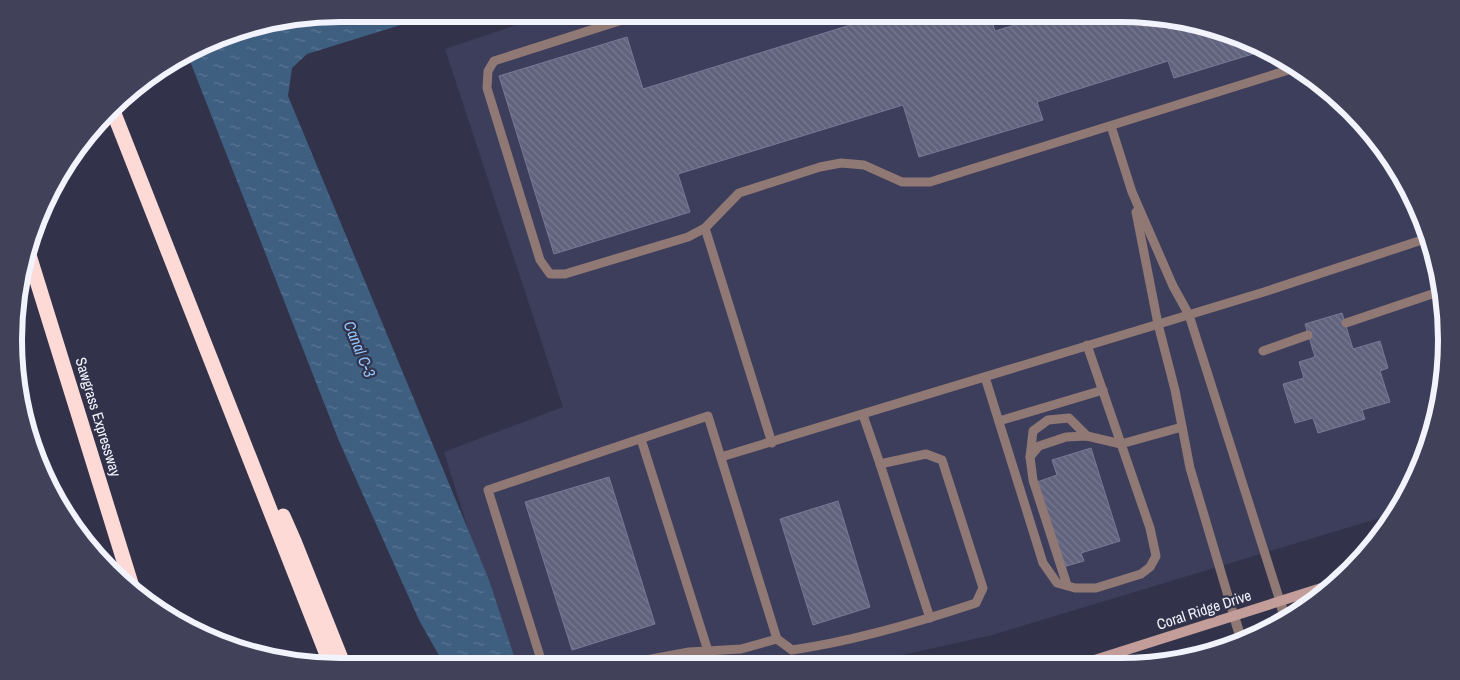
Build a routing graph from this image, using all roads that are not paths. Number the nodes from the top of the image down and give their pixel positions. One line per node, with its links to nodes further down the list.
1 (615, 22): 6 (lane)
2 (1287, 70): 4 (lane)
3 (115, 115): 17 (highway)
4 (1111, 126): 5 (lane); 6 (lane)
5 (1132, 192): 10 (lane); 12 (lane)
6 (705, 228): 24 (lane)
7 (1422, 240): 10 (lane)
8 (32, 263): 29 (highway, Sawgrass Expressway)
9 (1434, 293): 11 (lane)
10 (1188, 315): 12 (lane); 32 (lane)
11 (1346, 323)
12 (1158, 324): 14 (lane); 21 (lane)
13 (1308, 335): 15 (lane)
14 (1087, 345): 16 (lane); 18 (lane)
15 (1263, 351)
16 (985, 377): 19 (lane); 20 (lane)
17 (222, 388): 39 (highway); 40 (highway)
18 (1103, 390): 20 (lane); 25 (lane)
19 (863, 415): 24 (lane); 28 (lane)
20 (999, 421): 30 (lane)
21 (1182, 427): 25 (lane); 34 (lane)
22 (1086, 436): 25 (lane); 26 (lane); 26 (lane)
23 (641, 439): 27 (lane); 38 (lane); 41 (lane)
24 (772, 443): 27 (lane)
25 (1121, 444): 30 (lane)
26 (1030, 457): 30 (lane)
27 (721, 458): 37 (lane)
28 (880, 464): 35 (lane); 35 (lane)
29 (129, 577)
30 (1067, 586)
31 (1316, 590): 32 (main road, Coral Ridge Drive)
32 (1280, 601): 33 (street); 34 (main road, Coral Ridge Drive)
33 (1283, 612)
34 (1234, 616): 36 (street); 43 (main road, Coral Ridge Drive)
35 (930, 618): 37 (lane)
36 (1240, 634)
37 (777, 639): 38 (lane)
38 (708, 651): 42 (lane)
39 (328, 657)
40 (341, 658)
41 (540, 658)
42 (657, 658)
43 (1101, 658)

